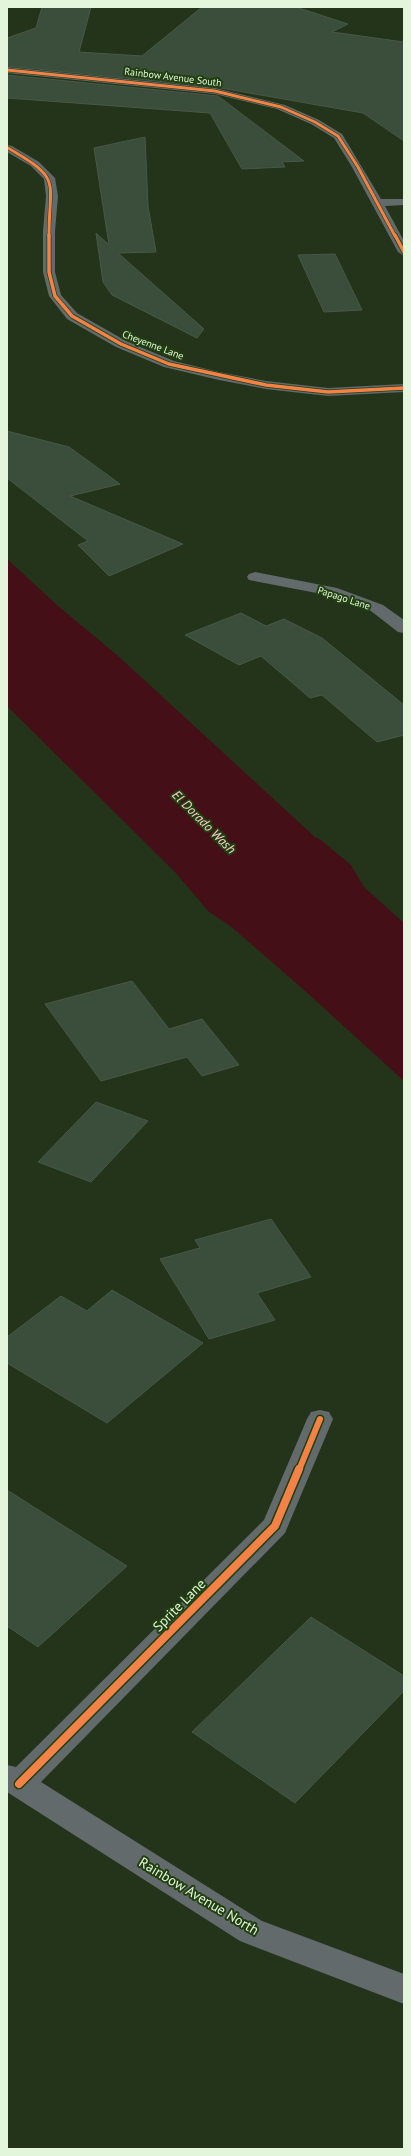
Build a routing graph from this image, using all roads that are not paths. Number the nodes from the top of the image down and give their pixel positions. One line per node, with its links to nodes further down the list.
1 (7, 70): 4 (street, Rainbow Avenue South)
2 (8, 148): 6 (street, Cheyenne Lane)
3 (404, 202): 4 (street)
4 (378, 203): 5 (street, Rainbow Avenue South)
5 (404, 252)
6 (404, 388)
7 (255, 577): 8 (street, Papago Lane)
8 (404, 628)
9 (320, 1419): 10 (street, Sprite Lane)
10 (13, 1780): 11 (street, Rainbow Avenue North)
11 (404, 1989)

